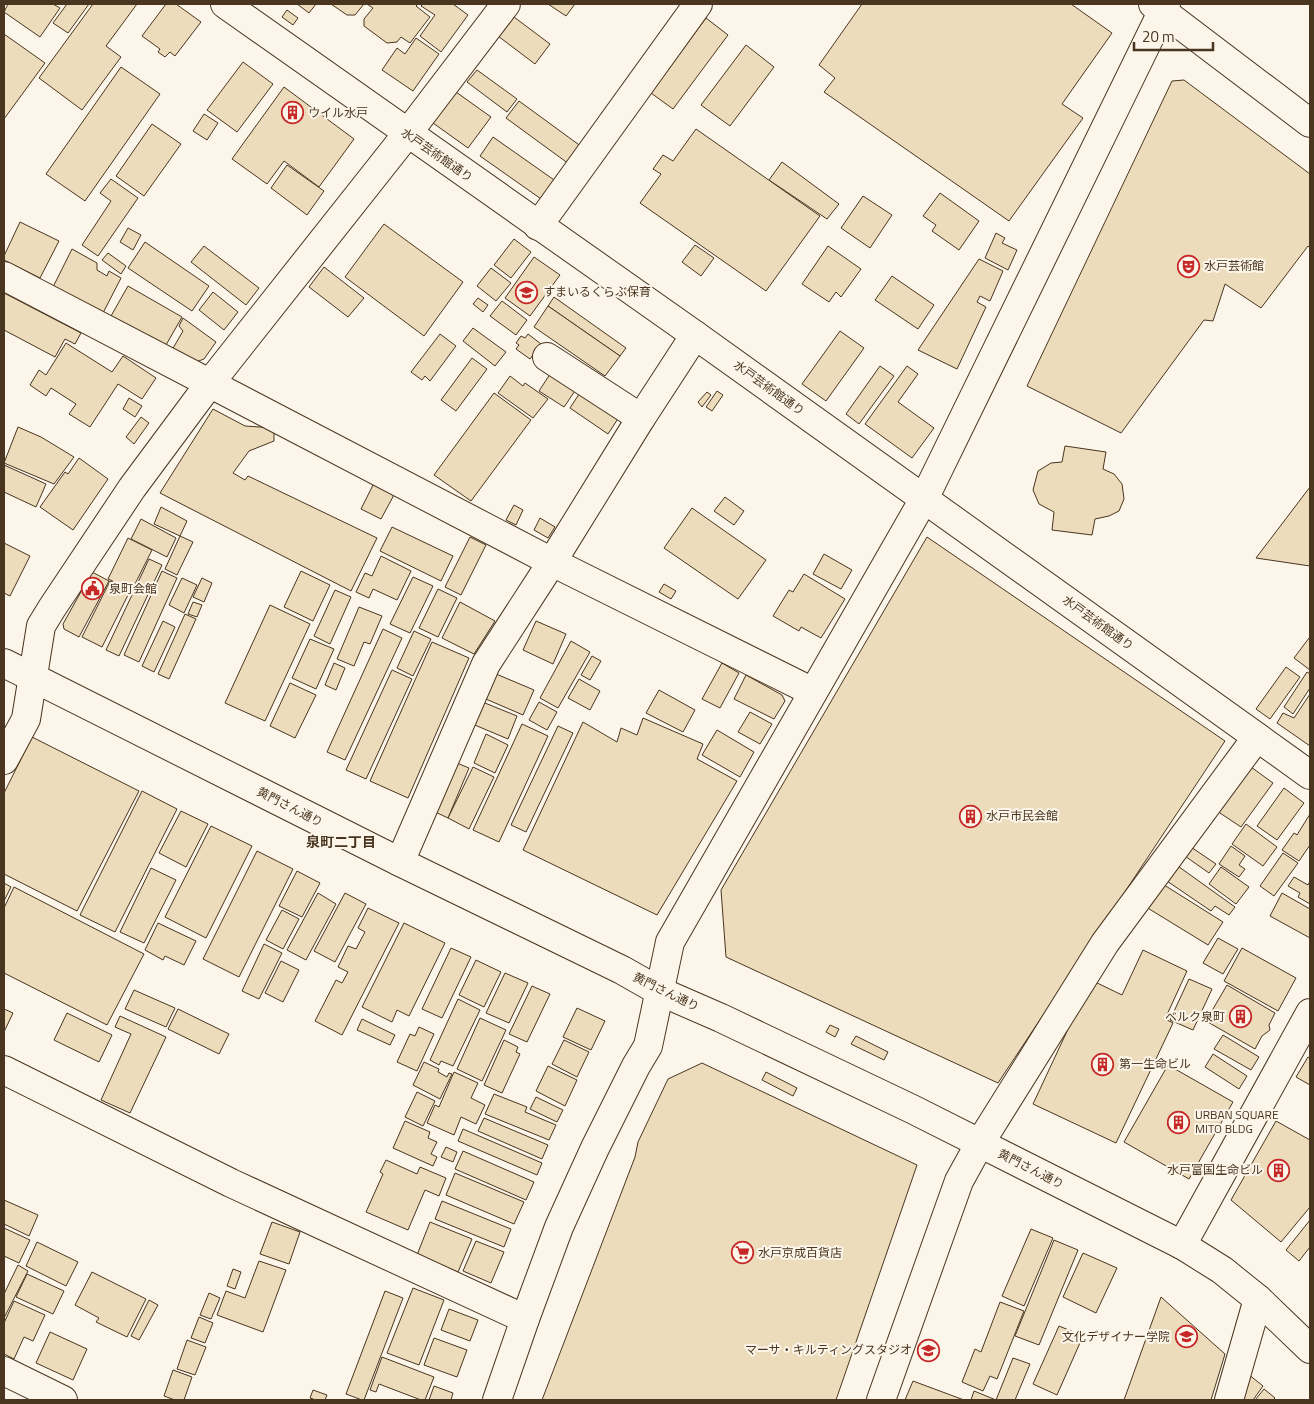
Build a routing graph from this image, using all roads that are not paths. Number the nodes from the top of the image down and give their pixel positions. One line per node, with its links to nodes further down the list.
1 (225, 4): 6 (main road, 水戸芸術館通り)
2 (506, 4): 6 (main road)
3 (698, 4): 7 (main road)
4 (1160, 6): 5 (main road); 13 (main road)
5 (1310, 123)
6 (407, 134): 7 (main road, 水戸芸術館通り); 11 (main road)
7 (538, 226): 9 (main road, 水戸芸術館通り)
8 (4, 276): 11 (main road)
9 (695, 335): 12 (main road); 13 (main road, 水戸芸術館通り)
10 (548, 357): 12 (main road)
11 (210, 383): 14 (main road); 16 (main road)
12 (641, 418): 14 (main road)
13 (924, 499): 17 (main road); 18 (main road, 水戸芸術館通り)
14 (552, 562): 17 (main road); 21 (main road)
15 (4, 663): 16 (main road, 黄門さん通り)
16 (34, 678): 19 (main road); 21 (main road, 黄門さん通り)
17 (813, 692): 22 (main road)
18 (1257, 737): 20 (main road, 水戸芸術館通り); 25 (main road)
19 (4, 760)
20 (1310, 775)
21 (400, 862): 22 (main road, 黄門さん通り)
22 (659, 992): 25 (main road, 黄門さん通り); 28 (main road)
23 (1310, 1012): 26 (main road)
24 (4, 1070): 28 (main road)
25 (980, 1143): 26 (main road, 黄門さん通り); 33 (main road)
26 (1182, 1245): 27 (main road, 黄門さん通り)
27 (1258, 1299): 29 (main road, 黄門さん通り); 34 (main road)
28 (525, 1319): 32 (main road)
29 (1310, 1349)
30 (4, 1371): 31 (main road)
31 (63, 1400)
32 (497, 1400)
33 (881, 1400)
34 (1229, 1400)

